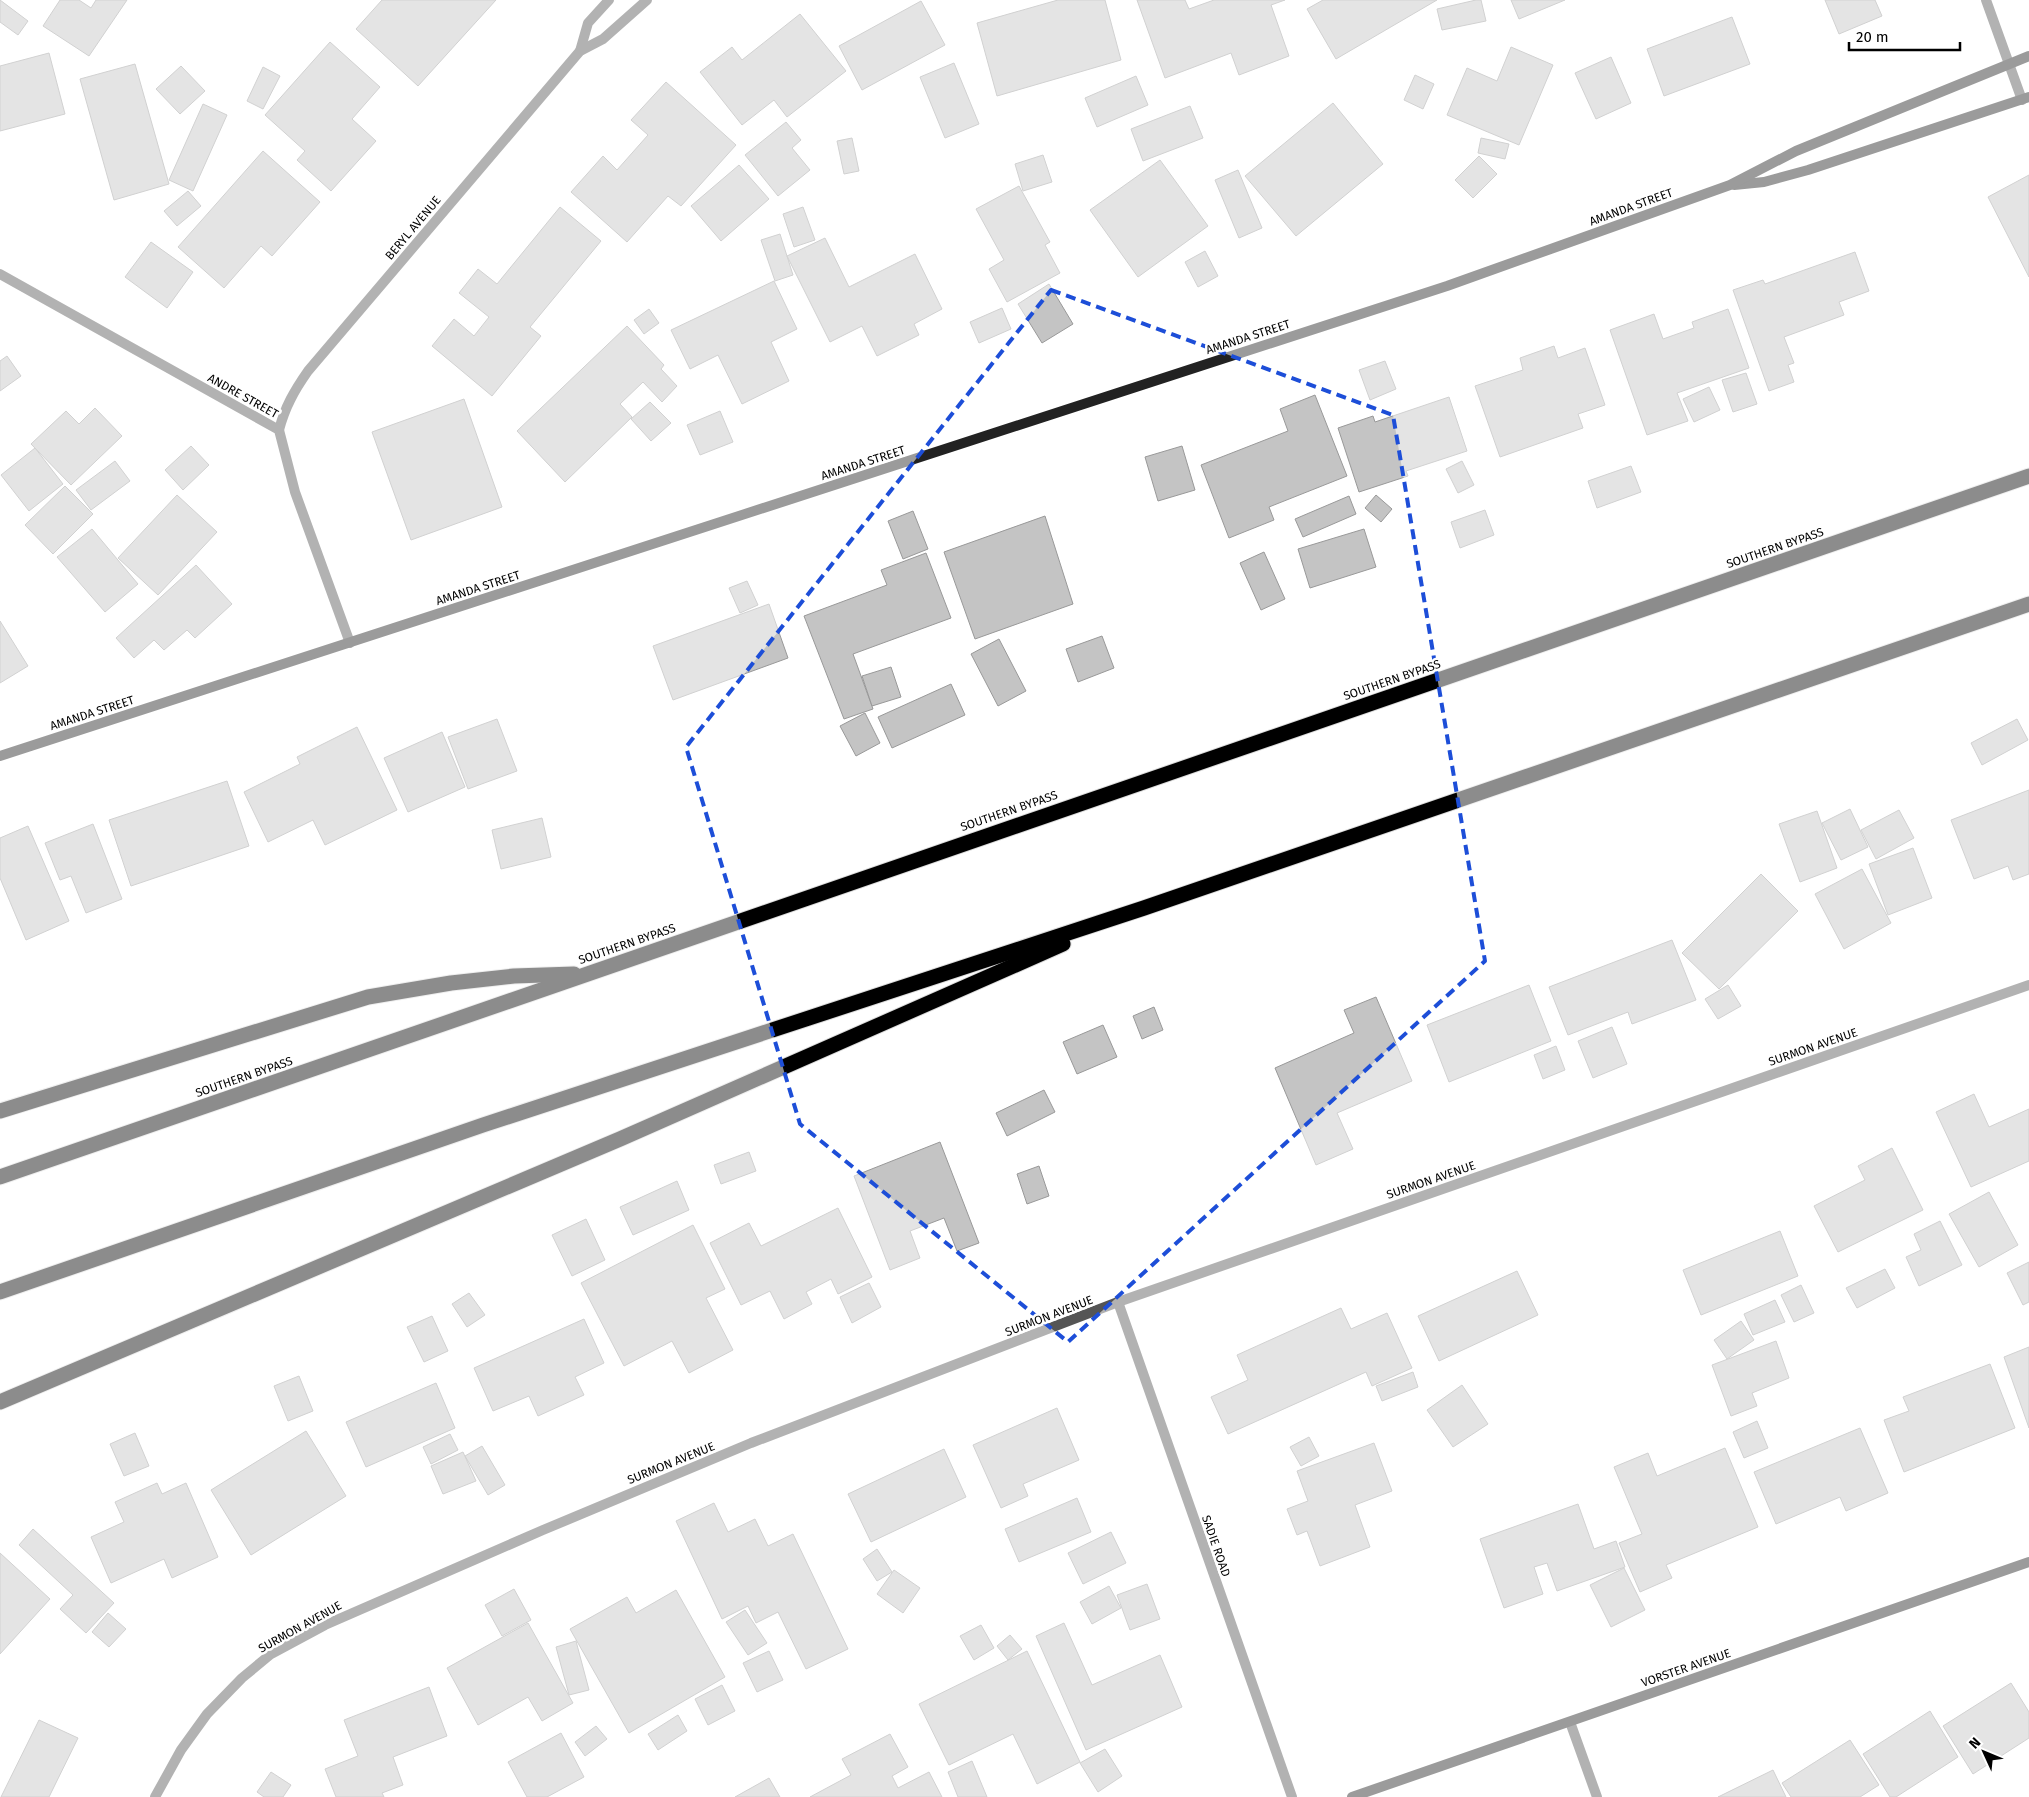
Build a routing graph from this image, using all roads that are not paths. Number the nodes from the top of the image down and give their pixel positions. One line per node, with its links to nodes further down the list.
1 (609, 0): 4 (street, BERYL AVENUE)
2 (647, 0): 4 (street, BERYL AVENUE)
3 (1986, 0): 6 (street)
4 (580, 51): 10 (street, BERYL AVENUE)
5 (2029, 56): 6 (street, AMANDA STREET)
6 (2008, 63): 7 (street); 8 (street, AMANDA STREET)
7 (2026, 99): 8 (street, AMANDA STREET)
8 (1730, 185): 13 (street, AMANDA STREET)
9 (0, 274): 10 (street, ANDRE STREET)
10 (279, 430): 13 (street, ANDRE STREET)
11 (2029, 476): 16 (highway, SOUTHERN BYPASS)
12 (2029, 604): 15 (highway)
13 (350, 643): 14 (street, AMANDA STREET)
14 (0, 756)
15 (1144, 908): 20 (highway); 22 (highway)
16 (589, 973): 18 (highway); 19 (highway, SOUTHERN BYPASS)
17 (2029, 985): 21 (street, SURMON AVENUE)
18 (0, 1112)
19 (0, 1177)
20 (0, 1292)
21 (1118, 1302): 25 (street, SURMON AVENUE); 26 (street, SADIE ROAD)
22 (0, 1402)
23 (2029, 1562): 24 (street, VORSTER AVENUE)
24 (1570, 1722): 27 (street, VORSTER AVENUE); 28 (street)
25 (155, 1797)
26 (1292, 1797)
27 (1352, 1797)
28 (1598, 1797)

